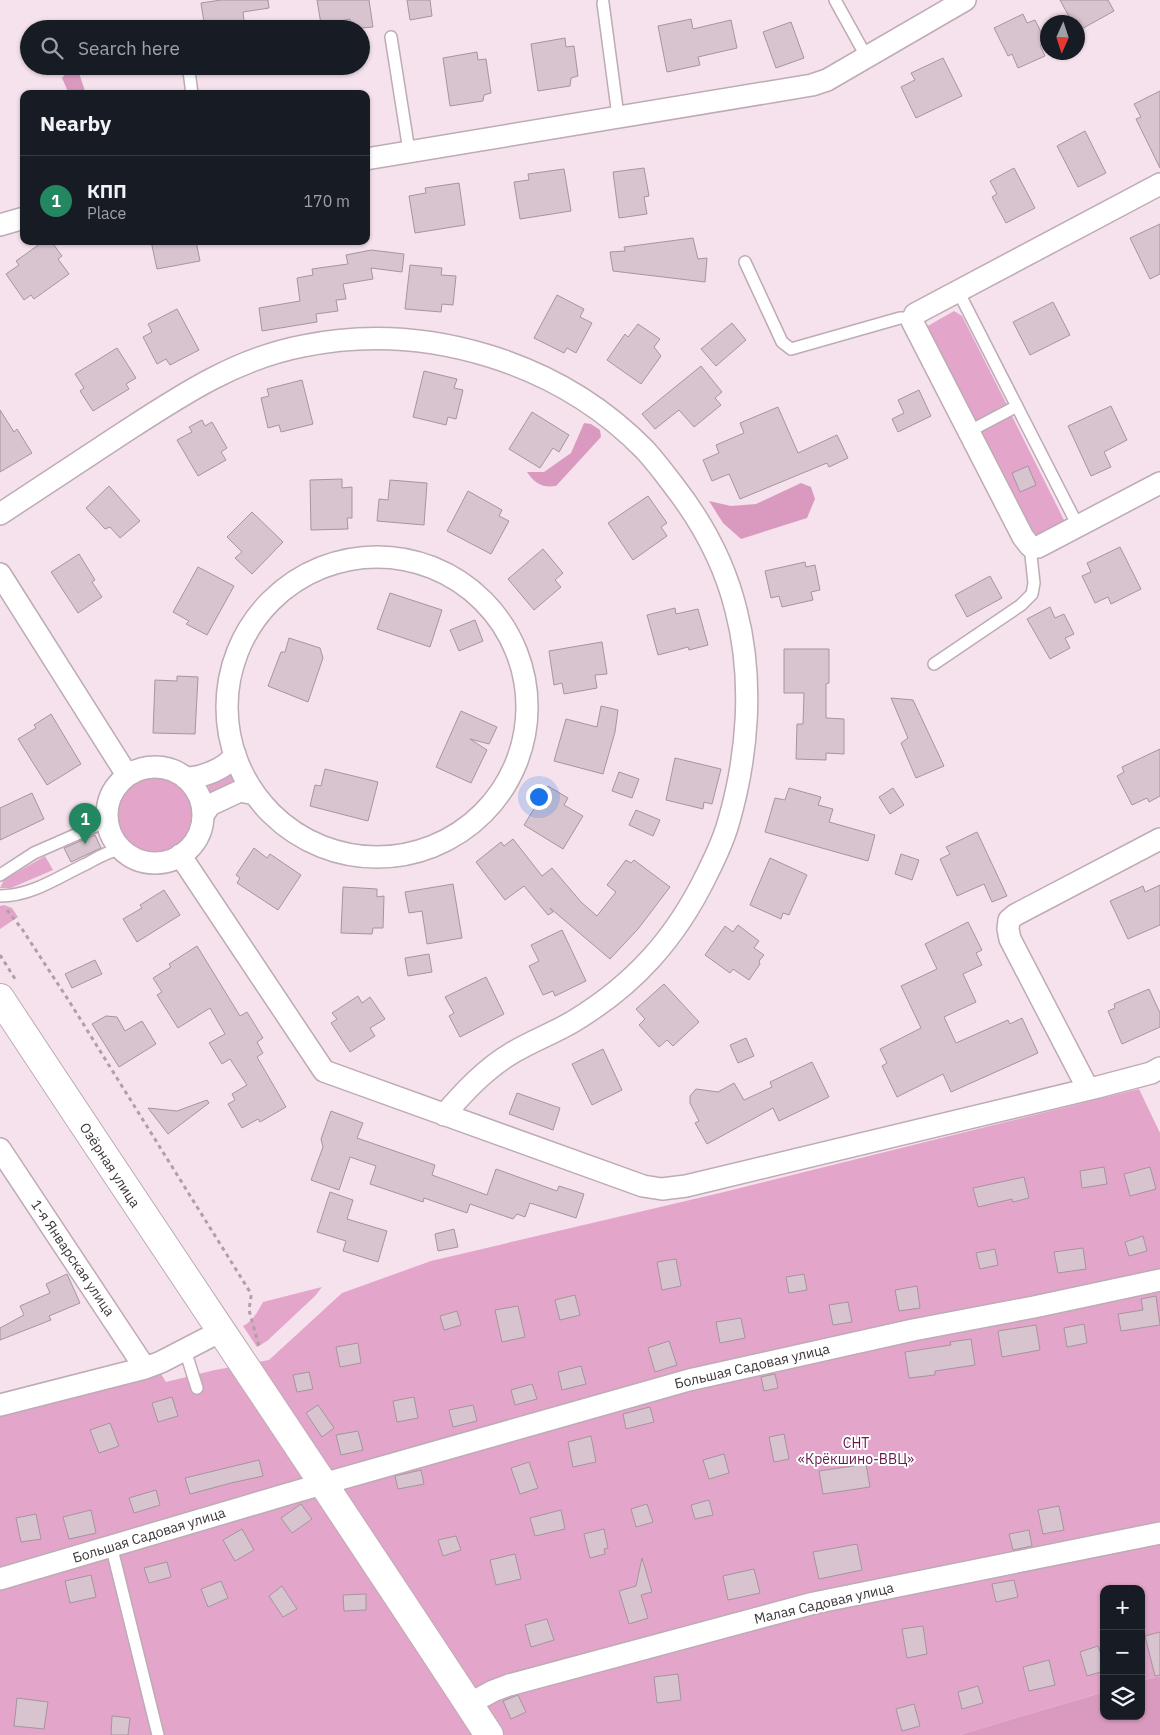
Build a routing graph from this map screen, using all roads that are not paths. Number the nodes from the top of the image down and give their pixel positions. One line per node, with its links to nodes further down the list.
1 (835, 0): 5 (lane)
2 (965, 0): 5 (street)
3 (603, 2): 8 (lane)
4 (391, 38): 9 (lane)
5 (866, 56): 8 (street)
6 (190, 75): 7 (lane)
7 (191, 90)
8 (618, 116): 9 (street)
9 (409, 151): 10 (street)
10 (370, 158)
11 (1160, 184): 15 (street)
12 (20, 219): 13 (street)
13 (0, 225)
14 (746, 262): 16 (lane)
15 (958, 291): 16 (street); 17 (lane)
16 (913, 318): 18 (street)
17 (1017, 406): 18 (lane); 21 (lane)
18 (968, 432): 22 (street)
19 (1160, 483): 21 (street)
20 (0, 514): 39 (street)
21 (1078, 526): 22 (street)
22 (1030, 546): 24 (lane)
23 (0, 574): 26 (street)
24 (934, 664)
25 (235, 754): 27 (street); 28 (street); 28 (street)
26 (127, 775): 27 (street); 30 (street)
27 (185, 778): 29 (street)
28 (255, 794): 29 (street)
29 (203, 815): 33 (street)
30 (106, 817): 32 (street); 34 (lane)
31 (1160, 839): 38 (street)
32 (121, 850): 33 (street); 35 (lane)
33 (180, 855): 39 (street)
34 (0, 875)
35 (0, 896)
36 (0, 998): 42 (main road, Озёрная улица)
37 (1160, 1068): 38 (street)
38 (1088, 1089): 39 (street)
39 (444, 1115)
40 (0, 1149): 44 (street, 1-я Январская улица)
41 (1160, 1280): 47 (street, Большая Садовая улица)
42 (220, 1331): 43 (street); 47 (main road, Озёрная улица)
43 (185, 1350): 44 (street); 45 (lane)
44 (145, 1368): 46 (street)
45 (197, 1388)
46 (0, 1405)
47 (337, 1480): 49 (street, Большая Садовая улица); 51 (main road, Озёрная улица)
48 (1160, 1533): 51 (street, Малая Садовая улица)
49 (111, 1545): 50 (street, Большая Садовая улица); 52 (lane)
50 (0, 1579)
51 (468, 1704): 53 (main road, Озёрная улица)
52 (158, 1735)
53 (489, 1735)

